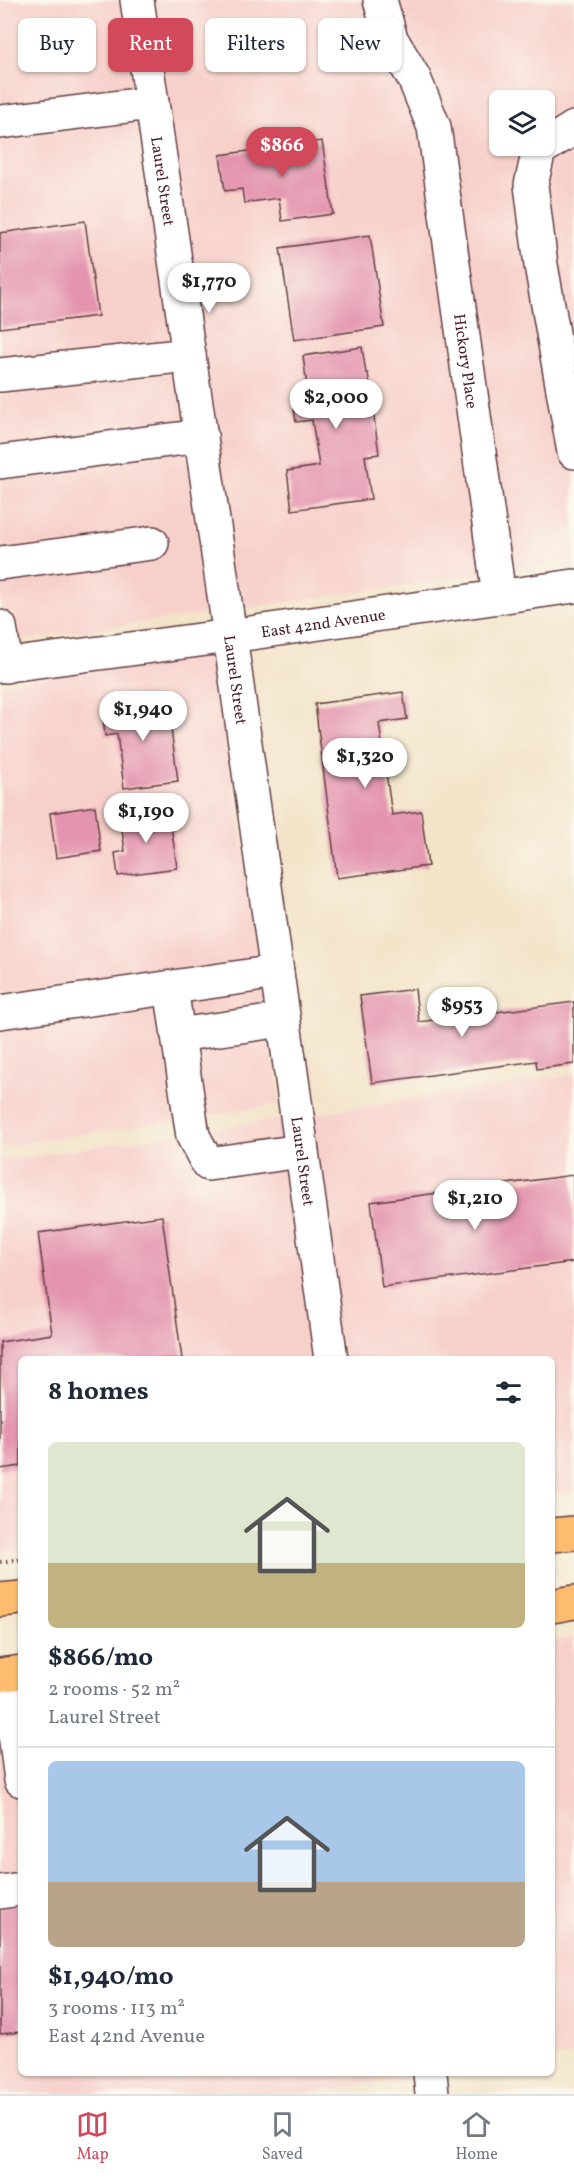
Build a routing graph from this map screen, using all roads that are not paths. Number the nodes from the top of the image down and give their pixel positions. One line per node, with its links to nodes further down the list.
1 (137, 0): 3 (street, Laurel Street)
2 (380, 0): 14 (street, Hickory Place)
3 (152, 103): 4 (street); 6 (street, Laurel Street)
4 (0, 122)
5 (574, 128): 9 (street)
6 (189, 355): 7 (street); 8 (street, Laurel Street)
7 (0, 375)
8 (201, 436): 10 (street); 16 (street, Laurel Street)
9 (574, 452)
10 (0, 462)
11 (152, 543): 12 (street)
12 (0, 563)
13 (574, 586): 14 (street, East 42nd Avenue)
14 (500, 596): 16 (street, East 42nd Avenue)
15 (0, 627): 17 (street)
16 (230, 636): 17 (street, East 42nd Avenue); 18 (street, Laurel Street)
17 (3, 666)
18 (277, 972): 19 (street); 21 (street, Laurel Street)
19 (171, 988): 20 (street); 22 (street)
20 (0, 1012)
21 (283, 1020): 22 (street); 23 (street, Laurel Street)
22 (178, 1035): 23 (street)
23 (301, 1151): 24 (street, Laurel Street)
24 (331, 1356)
25 (574, 1533): 26 (main road)
26 (555, 1535)
27 (18, 1598): 28 (main road)
28 (0, 1600)
29 (574, 1602): 30 (main road)
30 (555, 1605)
31 (9, 1674): 32 (street)
32 (18, 1754)
33 (18, 1889): 34 (street)
34 (0, 1892)
35 (430, 2076): 36 (street)
36 (432, 2094)

